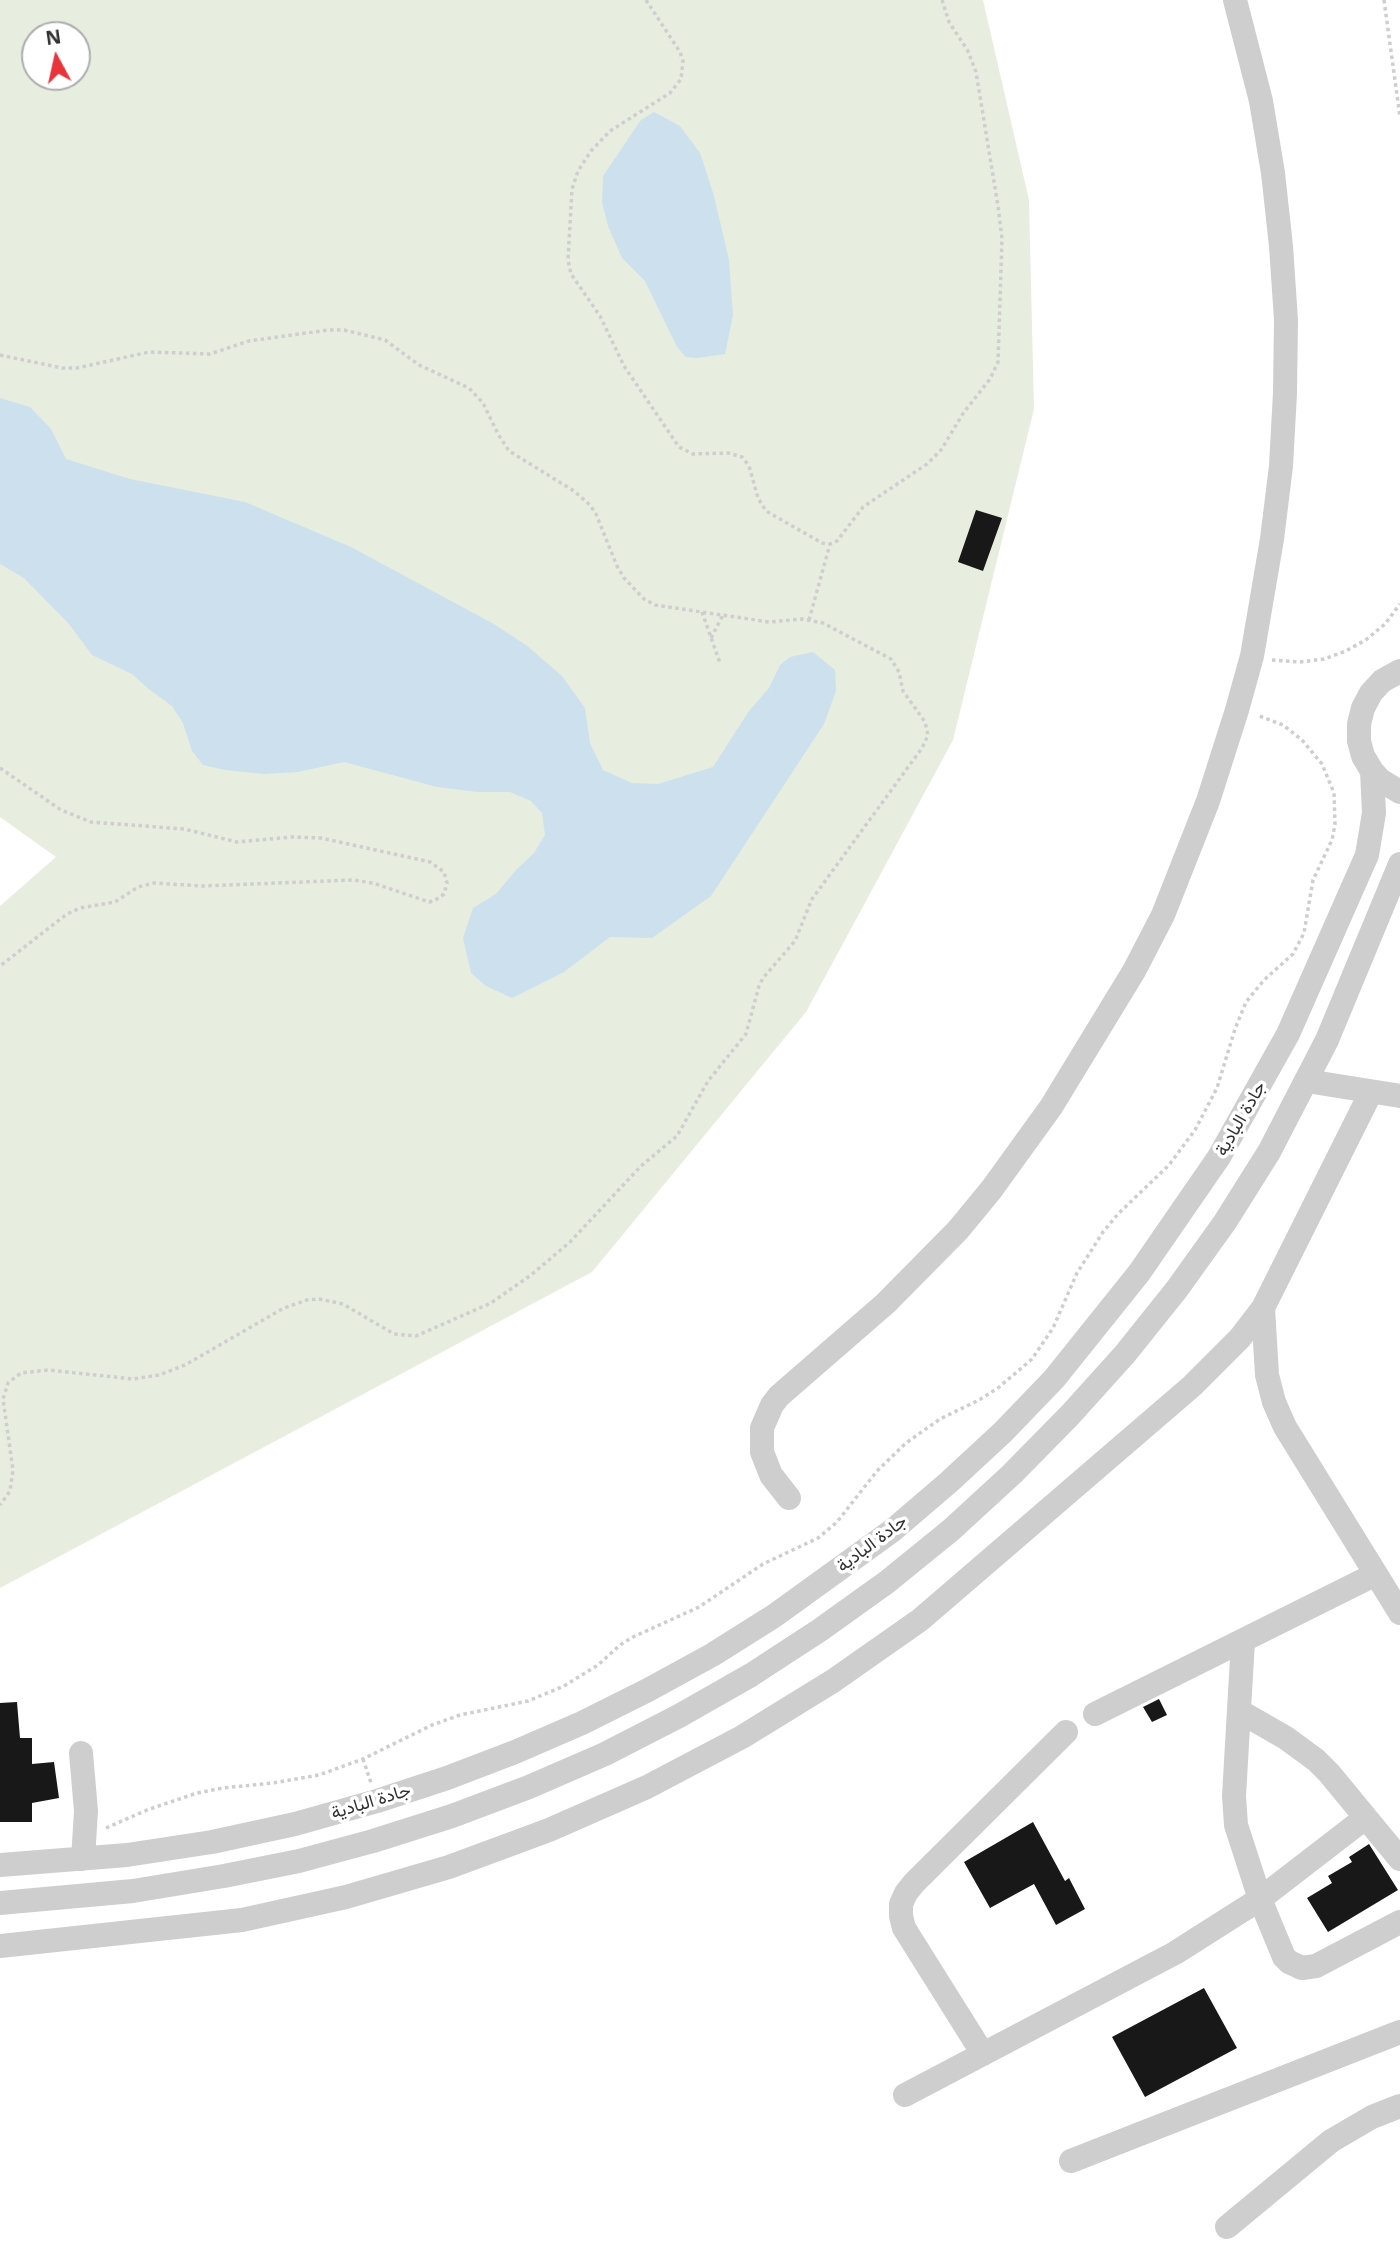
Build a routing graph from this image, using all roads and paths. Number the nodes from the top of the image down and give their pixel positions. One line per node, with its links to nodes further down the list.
1 (646, 0): 7 (path)
2 (942, 0): 7 (path)
3 (1235, 0): 13 (street)
4 (1384, 0): 5 (path)
5 (1400, 117)
6 (0, 355): 9 (path)
7 (830, 544): 11 (path)
8 (1400, 604): 13 (path)
9 (702, 612): 10 (path); 12 (path)
10 (723, 615): 11 (path); 12 (path)
11 (808, 620): 27 (path)
12 (711, 638): 14 (path)
13 (1252, 656): 16 (street)
14 (720, 663)
15 (1400, 671): 18 (street)
16 (1237, 710): 26 (street); 36 (path)
17 (0, 768): 21 (path)
18 (1372, 771): 19 (street); 37 (street, جادة البادية)
19 (1400, 792)
20 (1400, 864): 22 (street, جادة البادية)
21 (0, 966)
22 (1307, 1081): 23 (street); 41 (street, جادة البادية)
23 (1371, 1092): 24 (street); 25 (street)
24 (1400, 1096)
25 (1263, 1308): 28 (street); 43 (street)
26 (789, 1498)
27 (0, 1505)
28 (1376, 1574): 29 (street); 30 (street)
29 (1400, 1613)
30 (1243, 1641): 31 (street); 32 (street)
31 (1239, 1711): 35 (street); 40 (street)
32 (1095, 1714)
33 (1066, 1732): 45 (street)
34 (81, 1753): 36 (street)
35 (1365, 1818): 38 (street); 40 (street)
36 (86, 1833): 37 (street)
37 (83, 1859): 39 (street, جادة البادية)
38 (1400, 1859)
39 (0, 1866)
40 (1260, 1899): 42 (street); 45 (street)
41 (0, 1903)
42 (1400, 1922)
43 (0, 1946)
44 (1400, 2032): 48 (street)
45 (983, 2054): 46 (street)
46 (905, 2095)
47 (1400, 2106): 49 (street)
48 (1071, 2161)
49 (1227, 2227)

